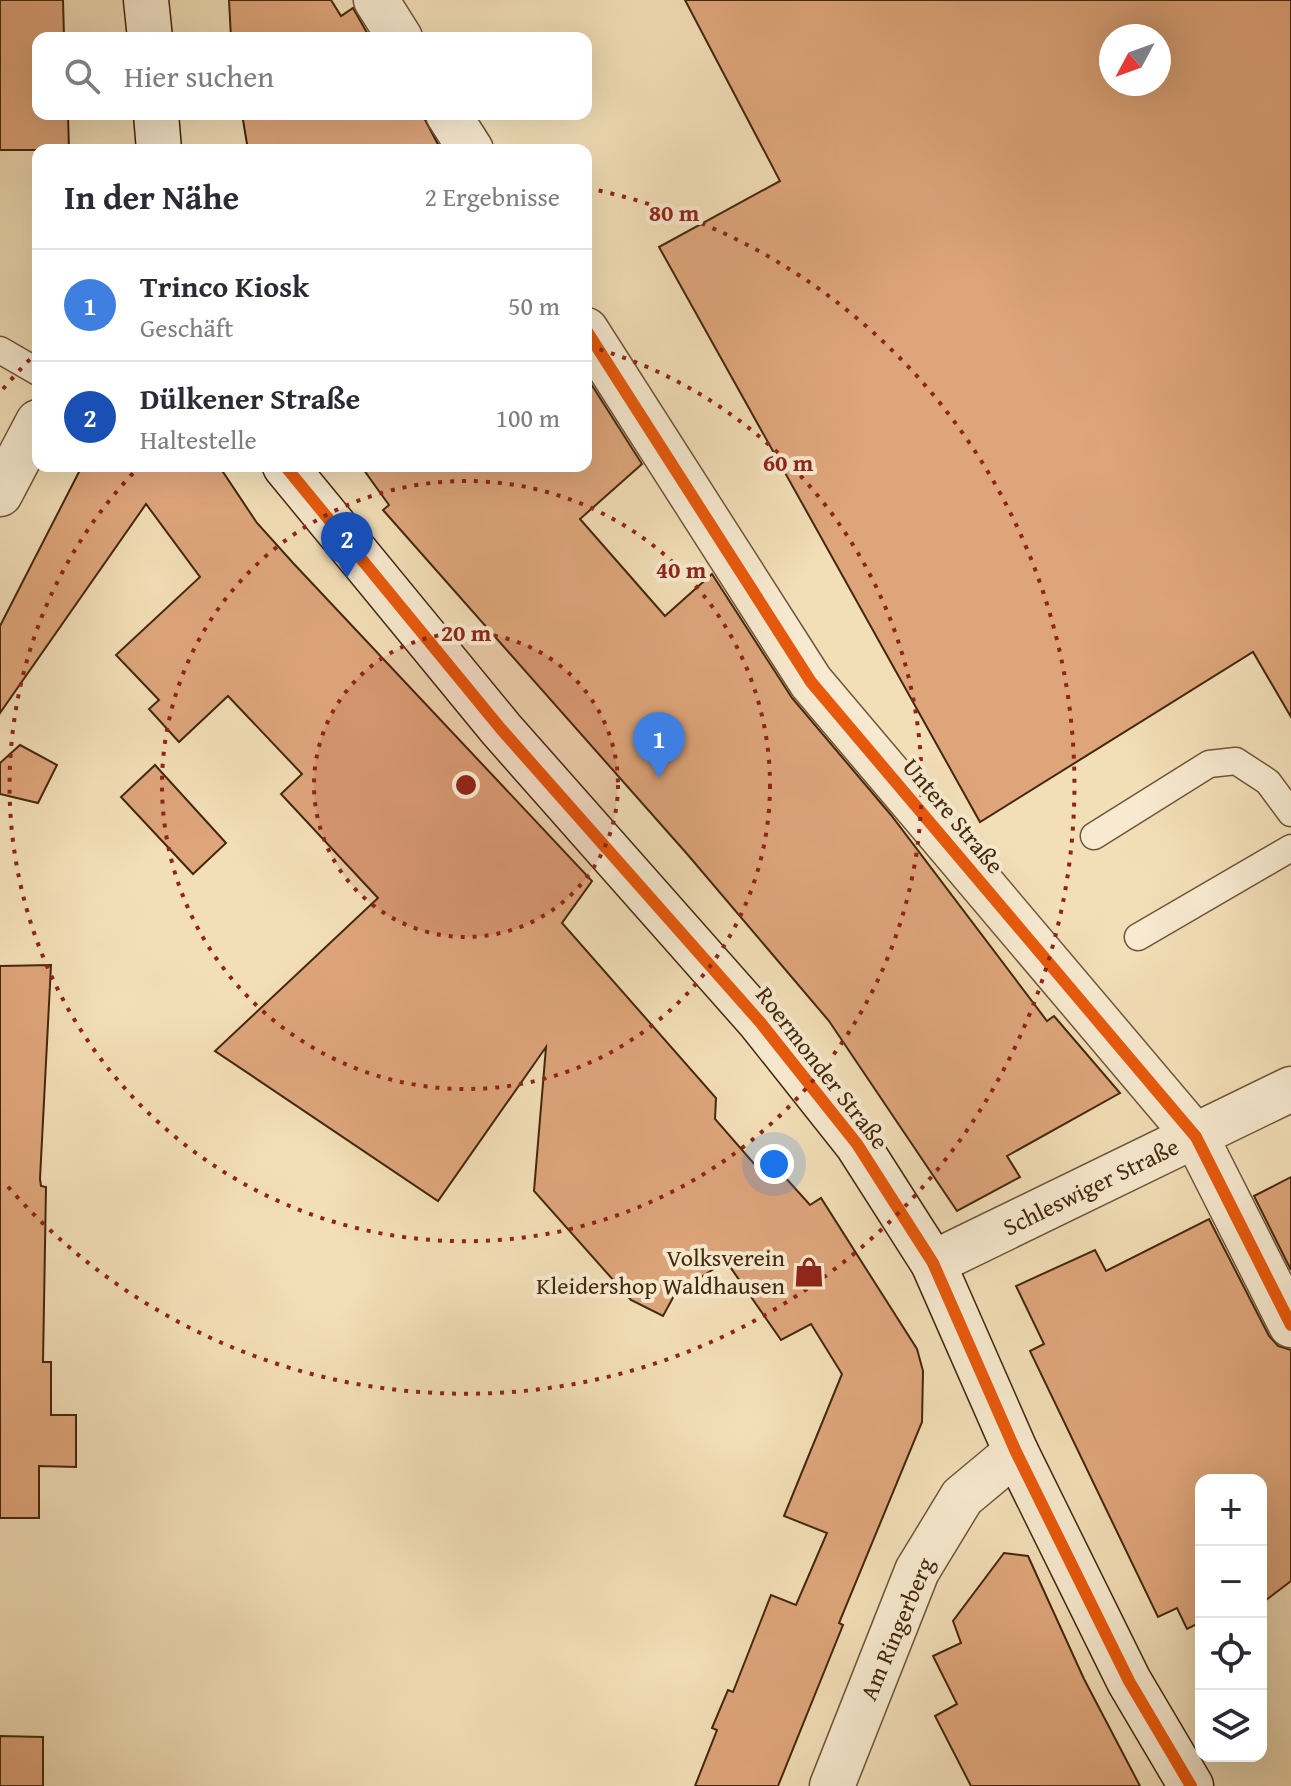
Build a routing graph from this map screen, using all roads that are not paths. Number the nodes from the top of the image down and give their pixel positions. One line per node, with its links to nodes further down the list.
1 (146, 0): 3 (street)
2 (376, 0): 4 (street)
3 (149, 32)
4 (396, 32)
5 (156, 120): 7 (street)
6 (452, 120): 8 (street)
7 (158, 144)
8 (467, 144)
9 (592, 339): 20 (street, Untere Straße)
10 (0, 350): 11 (lane)
11 (32, 369)
12 (32, 433): 14 (street)
13 (290, 472): 21 (street, Roermonder Straße)
14 (0, 494)
15 (1291, 813): 16 (lane)
16 (1094, 836)
17 (1291, 848): 18 (lane)
18 (1138, 937)
19 (1291, 1089): 20 (street, Schleswiger Straße)
20 (1196, 1137): 21 (street, Schleswiger Straße); 22 (street, Untere Straße)
21 (933, 1263): 23 (street, Roermonder Straße)
22 (1291, 1325)
23 (1016, 1452): 24 (street, Am Ringerberg); 25 (street, Roermonder Straße)
24 (832, 1786)
25 (1191, 1786)

